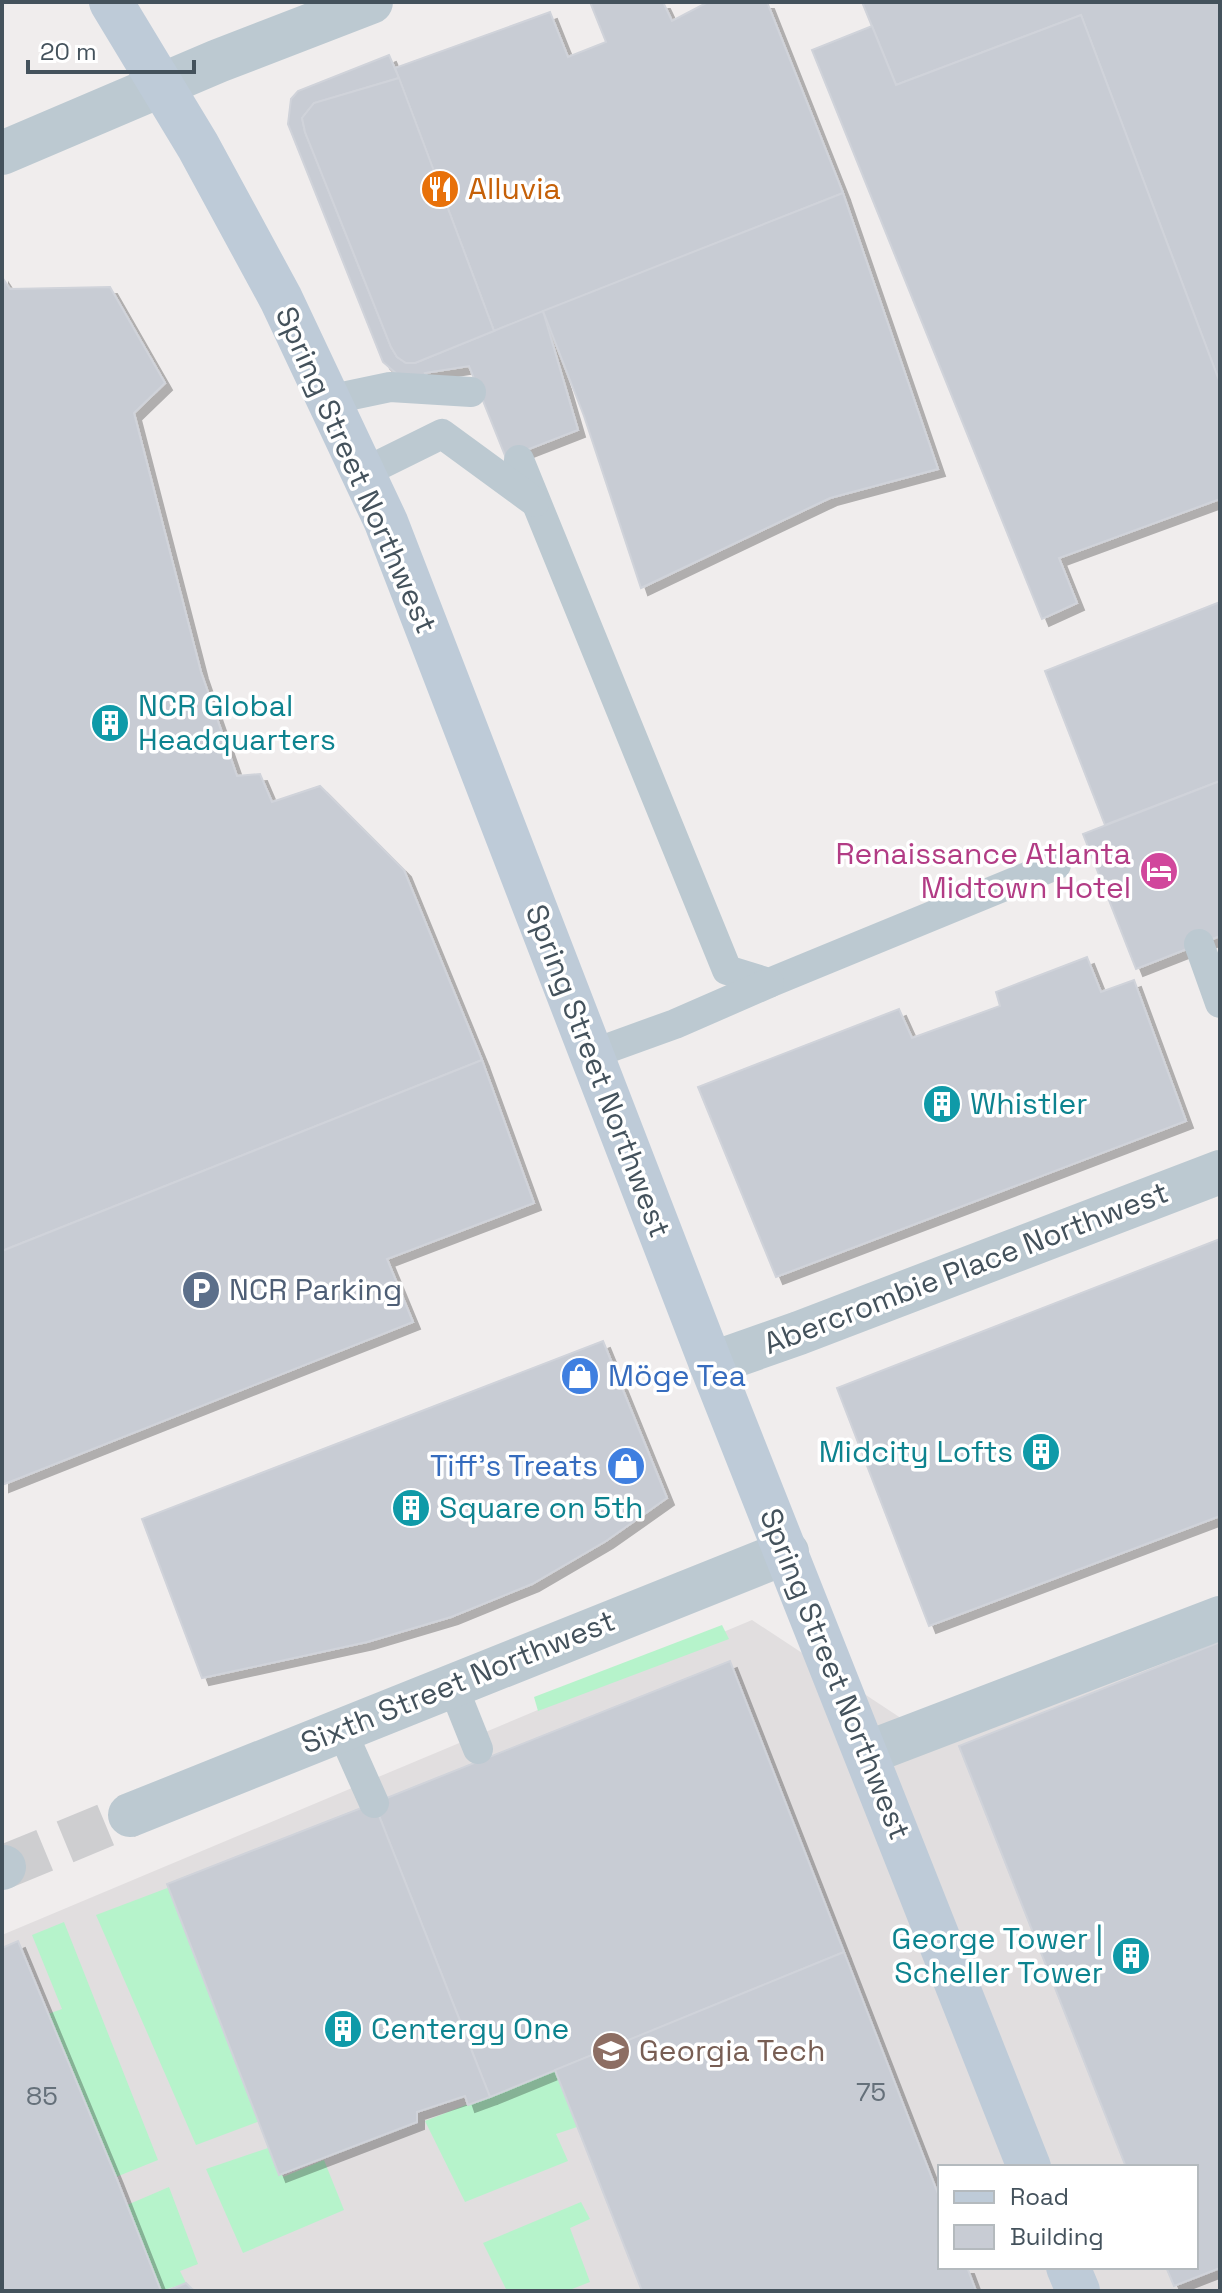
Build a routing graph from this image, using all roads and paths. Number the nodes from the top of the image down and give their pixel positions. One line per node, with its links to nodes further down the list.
1 (111, 2): 3 (main road, Spring Street Northwest)
2 (371, 2): 3 (street)
3 (162, 86): 4 (street); 6 (main road, Spring Street Northwest)
4 (2, 153)
5 (471, 392): 6 (lane)
6 (328, 400): 8 (main road, Spring Street Northwest)
7 (519, 460): 9 (lane)
8 (363, 473): 9 (lane); 14 (main road, Spring Street Northwest)
9 (535, 502): 12 (lane)
10 (1056, 865): 12 (lane)
11 (1199, 944): 13 (lane)
12 (769, 983): 14 (lane)
13 (1220, 1003)
14 (592, 1054): 16 (main road, Spring Street Northwest)
15 (1220, 1172): 16 (street, Abercrombie Place Northwest)
16 (711, 1364): 17 (main road, Spring Street Northwest)
17 (787, 1552): 19 (street, Sixth Street Northwest); 22 (main road, Spring Street Northwest)
18 (1220, 1618): 22 (street)
19 (452, 1684): 20 (street, Sixth Street Northwest); 21 (lane)
20 (341, 1729): 23 (lane); 24 (street, Sixth Street Northwest)
21 (478, 1749)
22 (867, 1753): 25 (main road, Spring Street Northwest)
23 (374, 1803)
24 (130, 1815)
25 (1028, 2165)
26 (1069, 2269): 27 (main road)
27 (1078, 2291)

